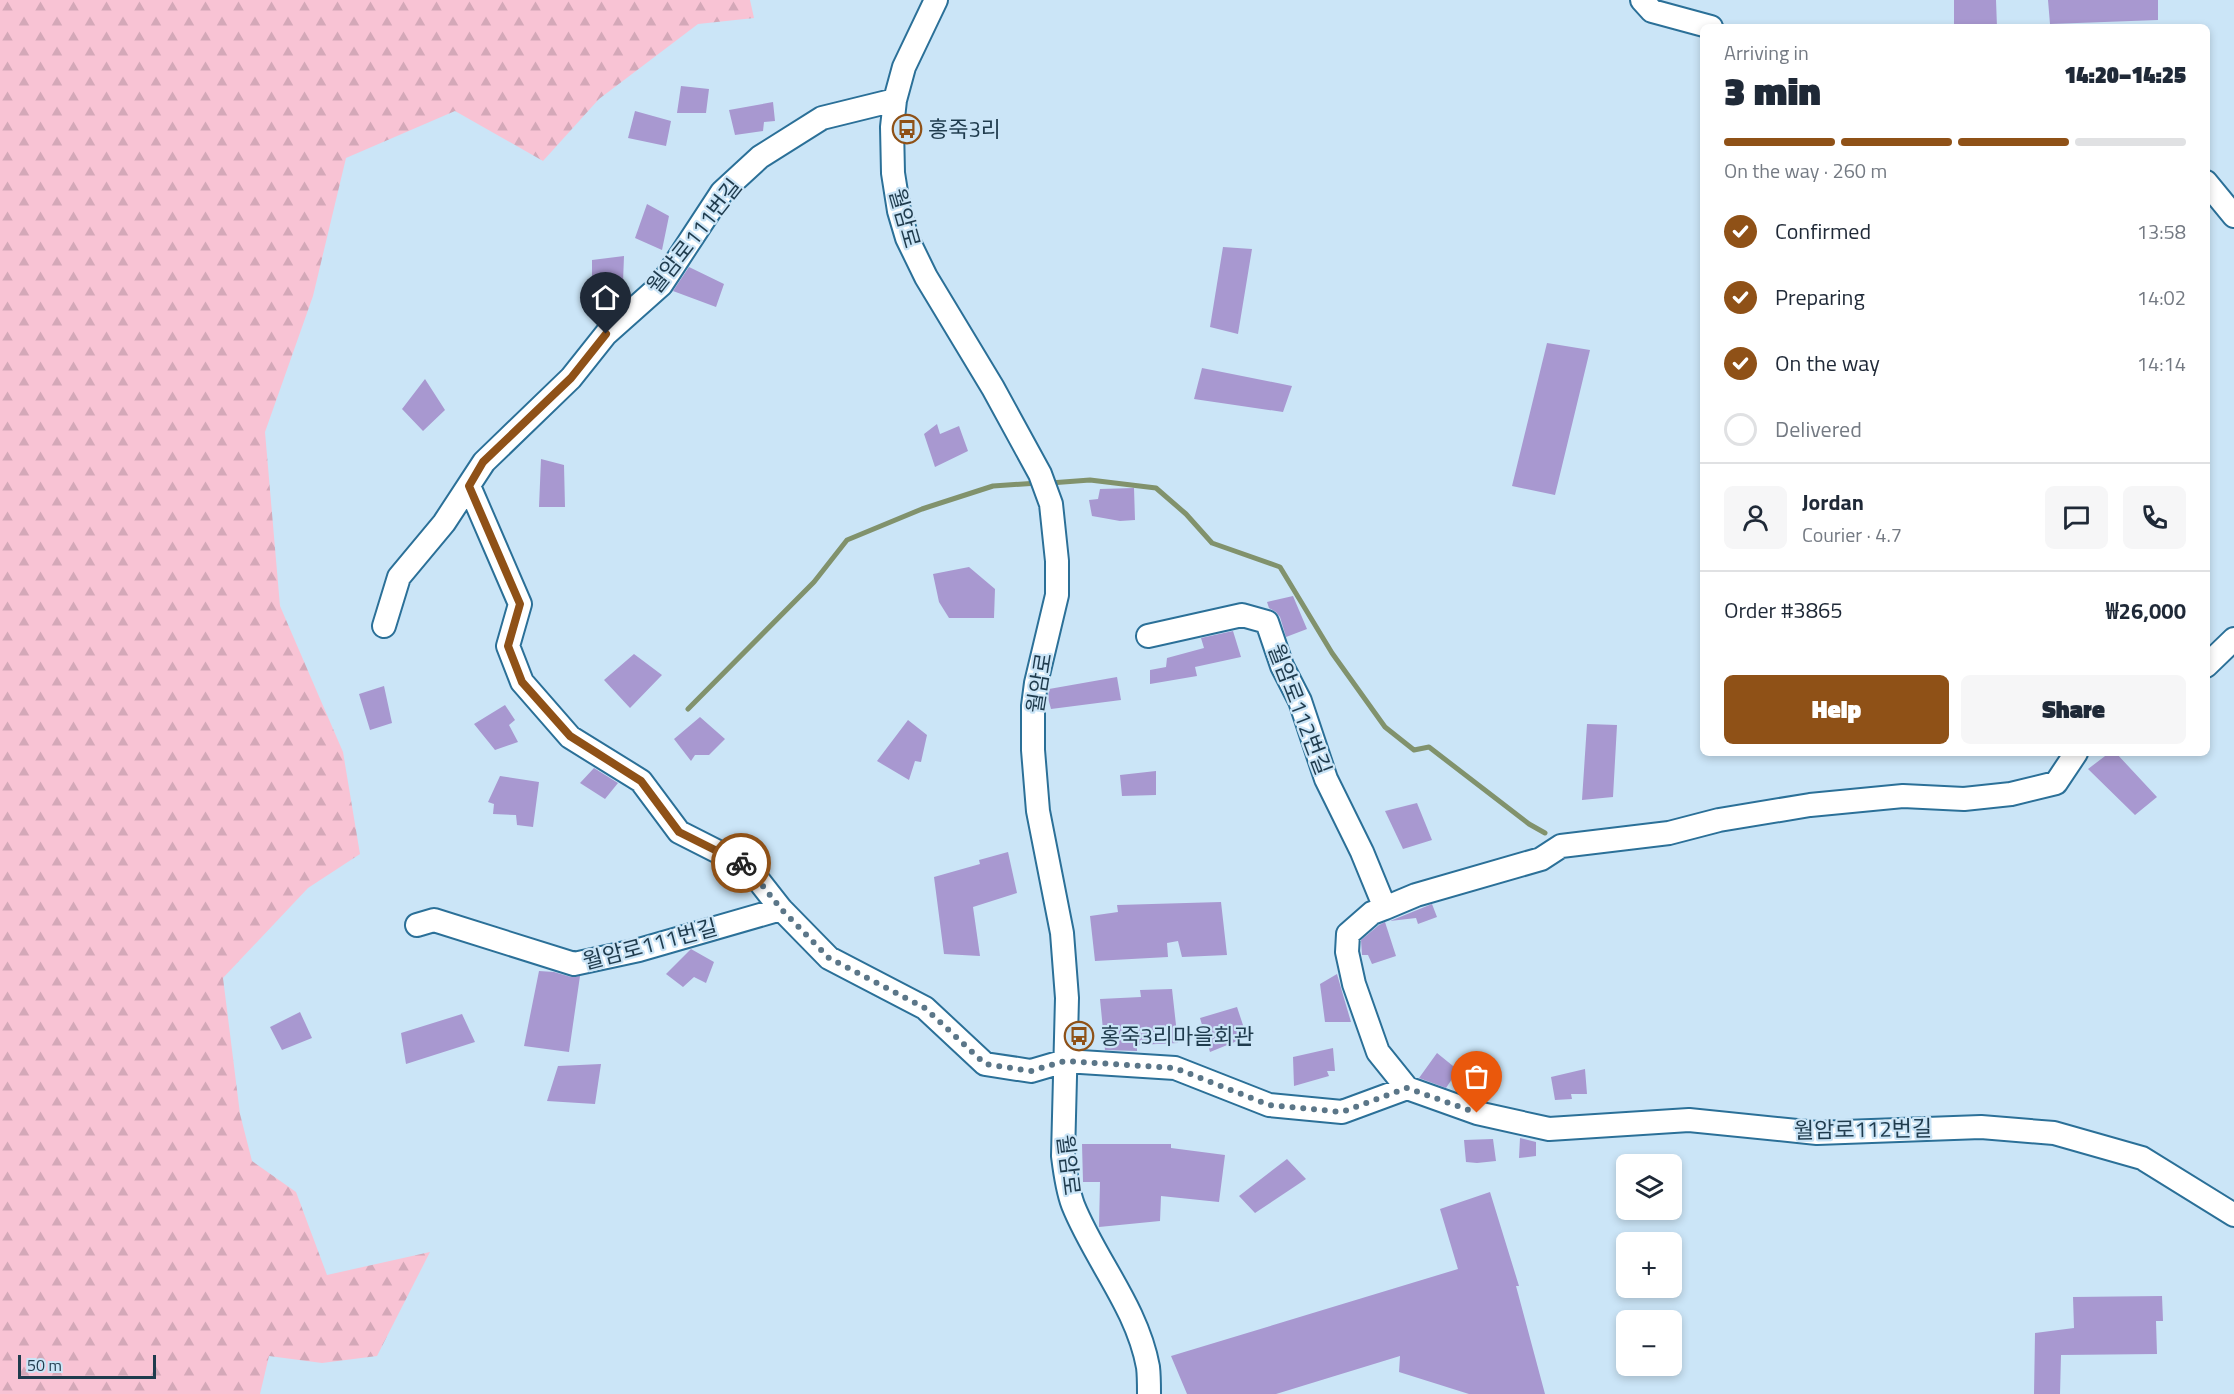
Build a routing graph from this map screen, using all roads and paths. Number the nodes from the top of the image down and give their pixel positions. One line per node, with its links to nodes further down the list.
1 (936, 0): 4 (street, 월암로)
2 (1642, 0): 3 (street)
3 (1700, 24)
4 (895, 100): 7 (street, 월암로111번길); 16 (street, 월암로)
5 (2210, 187): 6 (street)
6 (2234, 216)
7 (469, 486): 8 (street, 월암로111번길); 14 (street)
8 (384, 626)
9 (1148, 636): 13 (street, 월암로112번길)
10 (2234, 639): 11 (street)
11 (2210, 662)
12 (2074, 756): 13 (street)
13 (1385, 908): 17 (street)
14 (781, 909): 15 (street, 월암로111번길); 16 (street)
15 (417, 925)
16 (1065, 1061): 17 (street); 19 (street, 월암로)
17 (1407, 1088): 18 (street, 월암로112번길)
18 (2234, 1215)
19 (1149, 1394)

